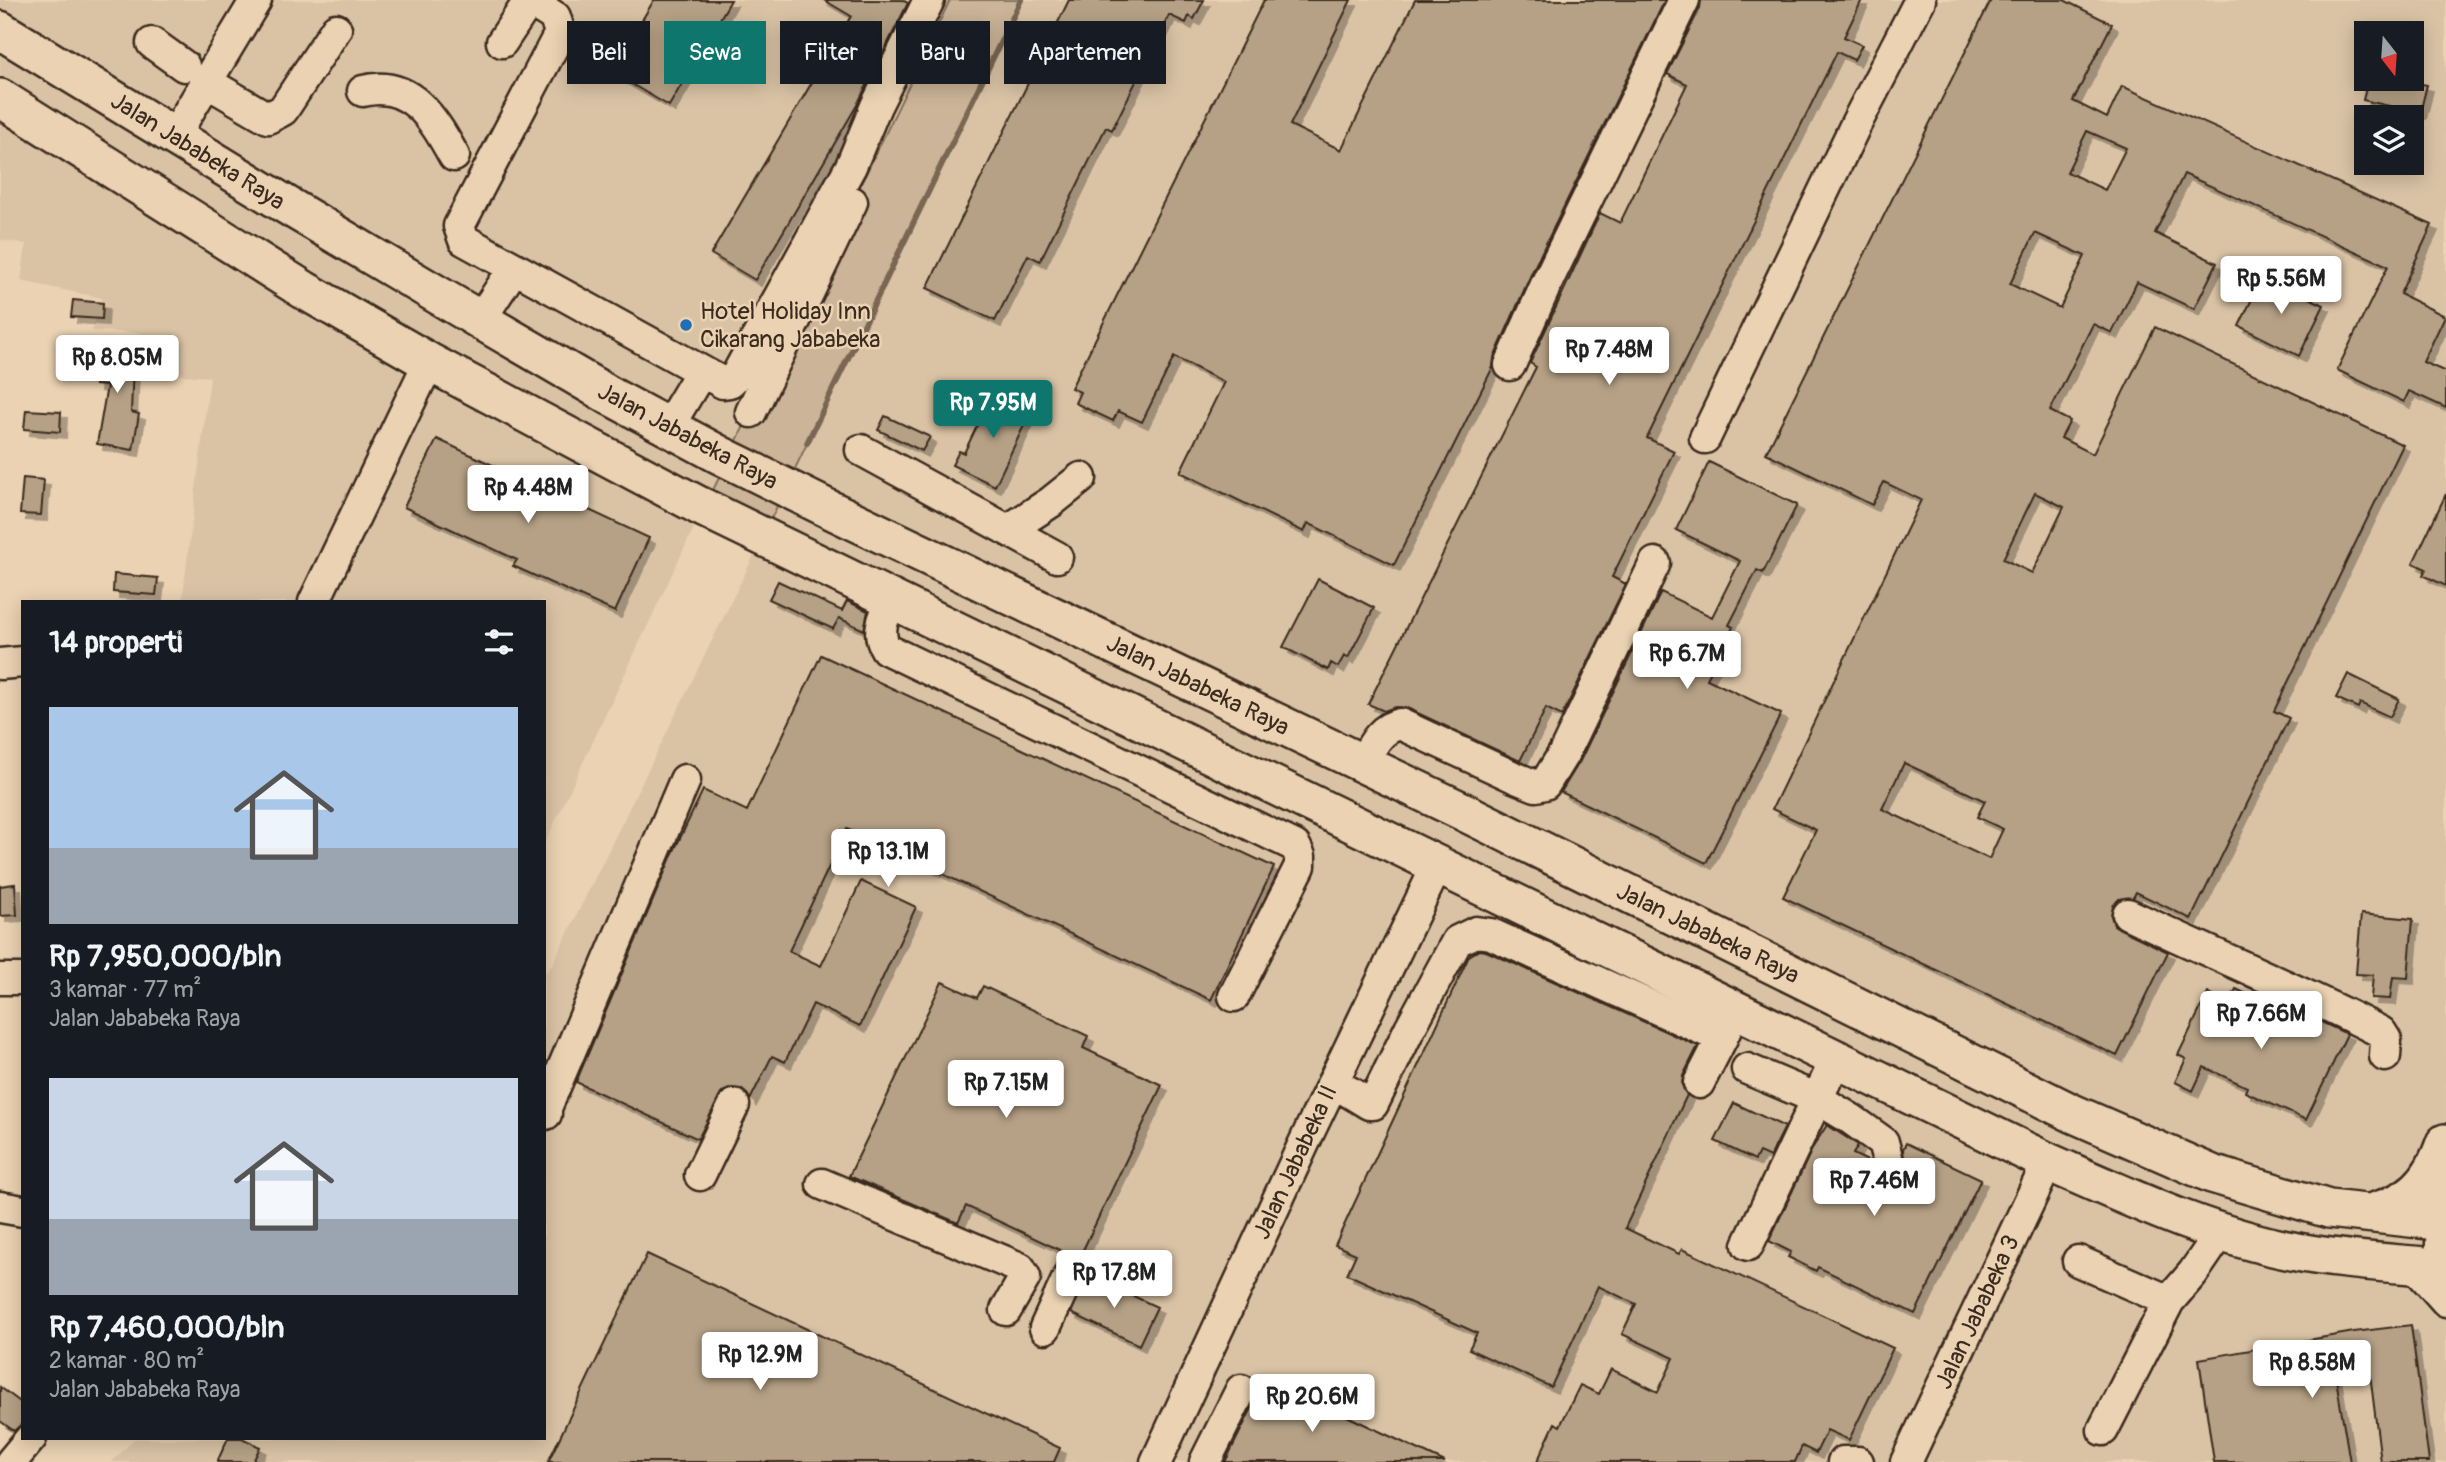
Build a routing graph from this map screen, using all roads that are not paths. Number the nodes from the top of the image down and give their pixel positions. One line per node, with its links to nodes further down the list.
1 (256, 0): 11 (street)
2 (513, 0): 3 (street)
3 (529, 0): 16 (street)
4 (929, 0): 20 (street)
5 (950, 0): 21 (street)
6 (1684, 0): 19 (street)
7 (1920, 0): 23 (street)
8 (336, 29): 11 (street)
9 (0, 30): 14 (main road, Jalan Jababeka Raya)
10 (152, 43): 11 (street)
11 (195, 74): 14 (street)
12 (363, 91): 15 (street)
13 (0, 98): 18 (main road)
14 (174, 136): 17 (main road, Jalan Jababeka Raya)
15 (454, 156)
16 (514, 268): 17 (street); 20 (street)
17 (481, 320): 22 (main road, Jalan Jababeka Raya)
18 (429, 362): 29 (main road); 30 (street)
19 (1510, 365)
20 (701, 372): 22 (street)
21 (751, 412)
22 (668, 427): 33 (main road, Jalan Jababeka Raya)
23 (1704, 438)
24 (861, 450): 26 (street)
25 (1081, 478): 26 (street)
26 (1008, 530): 27 (street)
27 (1057, 557)
28 (1655, 563): 33 (street)
29 (892, 599): 36 (main road); 40 (street)
30 (315, 600)
31 (21, 662): 32 (street)
32 (0, 664)
33 (1362, 764): 35 (main road, Jalan Jababeka Raya)
34 (685, 780): 49 (street)
35 (1460, 810): 36 (main road); 50 (main road, Jalan Jababeka Raya)
36 (1438, 864): 41 (main road); 45 (street, Jalan Jababeka II)
37 (2128, 914): 42 (street)
38 (0, 979): 39 (street)
39 (21, 979)
40 (1234, 996)
41 (1728, 1023): 43 (main road); 45 (street); 46 (street)
42 (2385, 1056)
43 (1836, 1059): 47 (street); 53 (main road)
44 (1746, 1069): 47 (street)
45 (1333, 1082): 72 (street, Jalan Jababeka II)
46 (1699, 1083)
47 (1818, 1100): 52 (street); 61 (street)
48 (734, 1105): 54 (street)
49 (546, 1114)
50 (2072, 1114): 53 (main road); 58 (main road, Jalan Jababeka Raya)
51 (2445, 1135): 58 (main road); 59 (street)
52 (1887, 1157)
53 (2048, 1162): 60 (main road); 76 (street, Jalan Jababeka 3)
54 (700, 1175)
55 (822, 1184): 66 (street)
56 (0, 1207): 57 (street)
57 (21, 1211)
58 (2369, 1214): 59 (main road, Jalan Jababeka Raya)
59 (2444, 1222): 64 (street)
60 (2221, 1232): 64 (main road); 65 (street)
61 (1748, 1245)
62 (2078, 1261): 65 (street)
63 (1072, 1269): 67 (street)
64 (2437, 1275)
65 (2169, 1301): 69 (street)
66 (1006, 1310)
67 (1045, 1328)
68 (1241, 1390): 73 (street)
69 (2103, 1430)
70 (29, 1440): 71 (street)
71 (11, 1462)
72 (1156, 1462)
73 (1205, 1462)
74 (1843, 1462): 75 (street)
75 (1858, 1462)
76 (1906, 1462)

